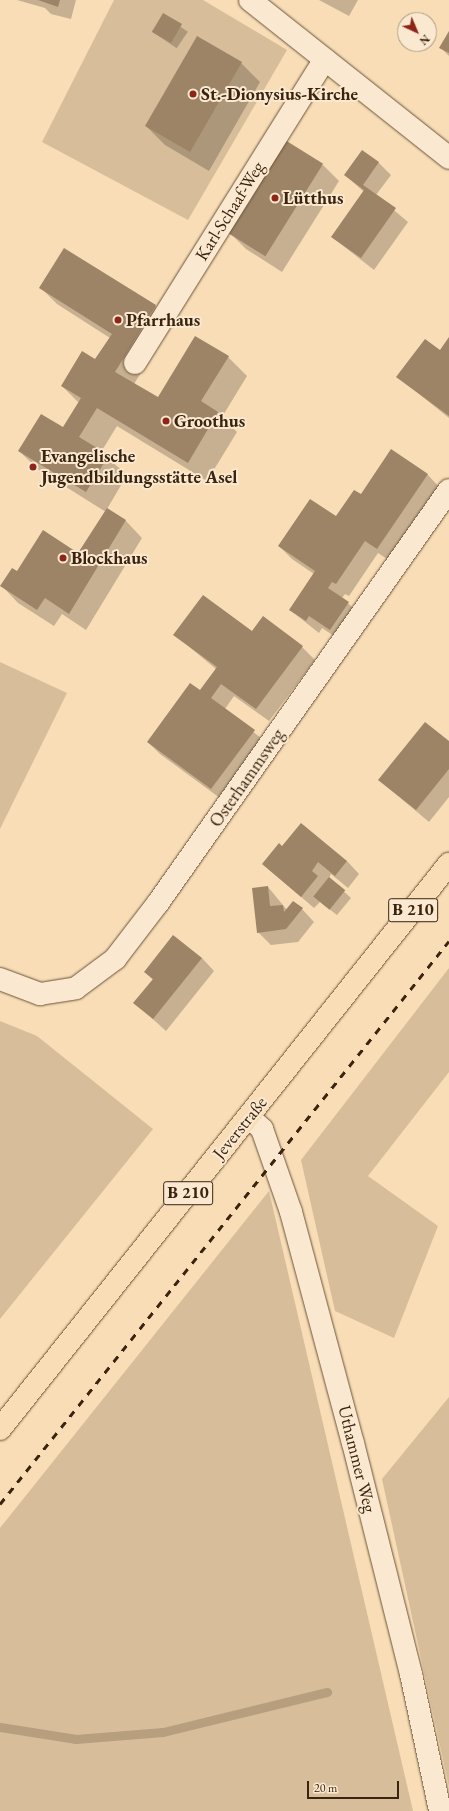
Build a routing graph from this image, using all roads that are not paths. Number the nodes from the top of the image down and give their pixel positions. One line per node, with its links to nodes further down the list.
1 (250, 0): 2 (street)
2 (325, 59): 3 (street); 4 (street, Karl-Schaaf-Weg)
3 (449, 158)
4 (135, 363)
5 (449, 490): 7 (street, Osterhammsweg)
6 (449, 864): 8 (main road, Jeverstraße / B 210)
7 (0, 979)
8 (249, 1117): 9 (main road, Jeverstraße / B 210); 10 (street, Uthammer Weg)
9 (0, 1429)
10 (440, 1811)

